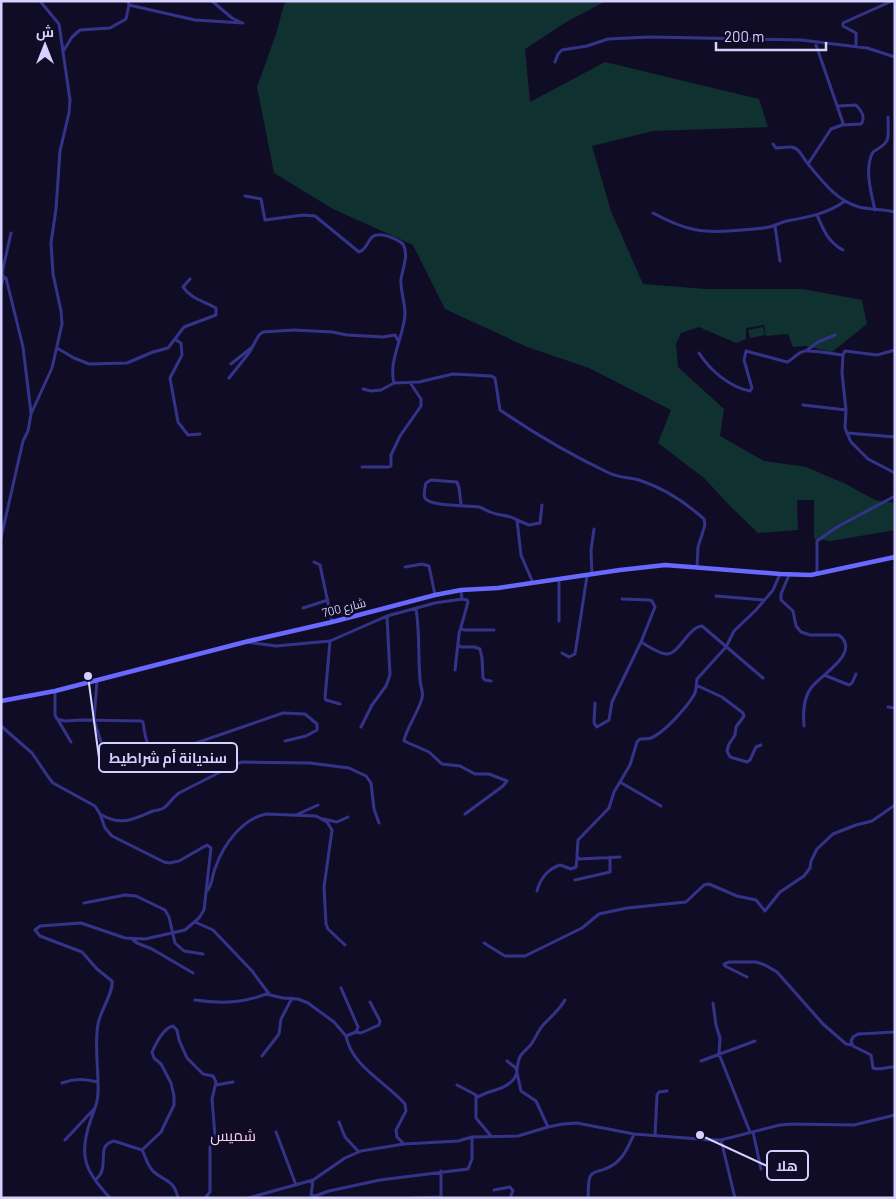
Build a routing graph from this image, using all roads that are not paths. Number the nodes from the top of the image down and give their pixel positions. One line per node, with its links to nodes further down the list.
1 (40, 1): 8 (street)
2 (133, 1): 5 (street)
3 (212, 1): 5 (street)
4 (892, 1): 7 (street)
5 (129, 3): 8 (street)
6 (815, 42): 7 (street); 10 (street); 11 (street)
7 (856, 46): 9 (street)
8 (64, 51): 32 (street)
9 (895, 56)
10 (555, 62)
11 (839, 106): 13 (street); 13 (street)
12 (888, 117): 18 (street)
13 (842, 125): 15 (street)
14 (773, 144): 15 (street)
15 (808, 164): 17 (street)
16 (245, 196): 31 (street)
17 (845, 201): 18 (street); 21 (street)
18 (875, 210): 19 (street)
19 (895, 212)
20 (653, 213): 22 (street)
21 (817, 215): 22 (street); 24 (street)
22 (775, 226): 25 (street)
23 (11, 233): 26 (street)
24 (843, 250)
25 (780, 261)
26 (4, 278): 28 (street); 45 (street)
27 (190, 279): 30 (street)
28 (1, 287)
29 (835, 335): 35 (street)
30 (176, 340): 32 (street); 47 (street)
31 (399, 342): 33 (street); 40 (street)
32 (57, 348): 45 (street)
33 (251, 348): 38 (street); 39 (street)
34 (895, 350): 37 (street)
35 (806, 351): 36 (street); 37 (street)
36 (699, 353)
37 (843, 356): 44 (street)
38 (232, 364)
39 (229, 378)
40 (394, 383): 41 (street); 42 (street)
41 (411, 384): 49 (street); 60 (street)
42 (363, 389)
43 (803, 405): 44 (street)
44 (846, 410): 46 (street)
45 (31, 414): 56 (street)
46 (847, 433): 48 (street); 50 (street)
47 (200, 434)
48 (895, 438)
49 (362, 467)
50 (895, 474)
51 (895, 496): 62 (street)
52 (460, 504): 52 (street); 54 (street)
53 (542, 505): 54 (street)
54 (517, 520): 66 (street)
55 (594, 528): 64 (street)
56 (1, 538)
57 (895, 557): 62 (main road, شارع 700)
58 (314, 562): 72 (street)
59 (405, 567): 68 (street)
60 (697, 567): 61 (main road, شارع 700); 64 (main road, شارع 700)
61 (780, 574): 63 (main road, شارع 700); 73 (street)
62 (817, 574): 63 (main road, شارع 700)
63 (788, 575): 89 (street)
64 (589, 576): 65 (main road, شارع 700); 86 (street)
65 (559, 580): 66 (main road, شارع 700); 77 (street)
66 (534, 583): 67 (main road, شارع 700)
67 (461, 590): 68 (main road, شارع 700); 70 (street)
68 (435, 595): 78 (main road, شارع 700)
69 (716, 596): 73 (street)
70 (462, 599): 75 (street); 79 (street)
71 (622, 599): 83 (street)
72 (328, 600): 74 (street); 78 (street)
73 (765, 600): 85 (street)
74 (303, 608)
75 (416, 609): 76 (street); 114 (street)
76 (387, 616): 81 (street); 104 (street)
77 (558, 621)
78 (332, 622): 82 (main road, شارع 700)
79 (460, 629): 80 (street); 84 (street)
80 (494, 630)
81 (330, 641): 82 (street); 97 (street)
82 (245, 642): 92 (main road, شارع 700)
83 (641, 642): 85 (street); 96 (street)
84 (458, 644): 87 (street); 91 (street)
85 (726, 647): 90 (street); 93 (street)
86 (562, 652)
87 (455, 670)
88 (856, 674): 89 (street)
89 (824, 675): 103 (street)
90 (763, 678)
91 (491, 680)
92 (97, 681): 94 (main road, شارع 700); 101 (street)
93 (696, 685): 108 (street); 109 (street)
94 (55, 691): 95 (main road, شارع 700); 100 (street)
95 (1, 701)
96 (595, 703)
97 (340, 704)
98 (888, 707): 99 (street)
99 (895, 708)
100 (58, 719): 101 (street); 106 (street)
101 (94, 720): 105 (street); 107 (street)
102 (1, 726): 113 (street)
103 (804, 726)
104 (361, 727)
105 (285, 741)
106 (71, 742)
107 (101, 742)
108 (761, 745)
109 (620, 782): 112 (street); 121 (street)
110 (318, 805): 115 (street)
111 (895, 805): 129 (street)
112 (661, 806)
113 (100, 814): 118 (street); 124 (street)
114 (465, 814)
115 (295, 816): 117 (street); 124 (street)
116 (348, 817): 117 (street)
117 (320, 819): 130 (street)
118 (379, 823)
119 (610, 857): 120 (street); 121 (street); 122 (street)
120 (620, 857)
121 (578, 858): 123 (street)
122 (575, 880)
123 (537, 891)
124 (206, 892): 126 (street)
125 (84, 903): 127 (street)
126 (195, 922): 127 (street); 135 (street)
127 (173, 932): 128 (street); 131 (street)
128 (132, 938): 132 (street); 152 (street)
129 (484, 943)
130 (345, 944)
131 (203, 954)
132 (193, 973)
133 (747, 977): 145 (street)
134 (341, 988): 141 (street)
135 (269, 993): 136 (street); 137 (street)
136 (292, 998): 143 (street); 147 (street)
137 (195, 1000)
138 (566, 1000): 151 (street)
139 (370, 1002): 141 (street)
140 (713, 1003): 146 (street)
141 (356, 1032): 143 (street)
142 (895, 1032): 145 (street)
143 (346, 1036): 171 (street)
144 (755, 1041): 146 (street)
145 (852, 1045): 150 (street)
146 (719, 1054): 149 (street); 164 (street)
147 (262, 1056)
148 (507, 1061): 151 (street)
149 (701, 1061)
150 (895, 1066)
151 (517, 1072): 158 (street); 162 (street)
152 (98, 1082): 154 (street); 159 (street)
153 (233, 1082): 155 (street)
154 (62, 1083)
155 (216, 1085): 172 (street); 182 (street)
156 (457, 1085): 158 (street)
157 (667, 1091): 167 (street)
158 (478, 1097): 166 (street)
159 (94, 1109): 169 (street); 176 (street)
160 (895, 1114): 164 (street)
161 (339, 1122): 173 (street)
162 (548, 1127): 165 (street); 166 (street)
163 (276, 1132): 178 (street)
164 (751, 1132): 170 (street); 174 (street)
165 (634, 1134): 167 (street); 186 (street)
166 (492, 1136): 168 (street)
167 (655, 1136): 170 (street)
168 (472, 1138): 171 (street); 175 (street)
169 (65, 1140)
170 (721, 1140): 187 (street)
171 (404, 1144): 173 (street)
172 (142, 1150): 176 (street); 181 (street)
173 (359, 1152): 177 (street)
174 (761, 1169)
175 (441, 1171): 177 (street); 184 (street)
176 (95, 1180): 180 (street)
177 (313, 1180): 178 (street)
178 (296, 1185): 183 (street)
179 (494, 1190): 185 (street)
180 (110, 1198)
181 (178, 1198)
182 (205, 1198)
183 (248, 1198)
184 (414, 1198)
185 (510, 1198)
186 (588, 1198)
187 (735, 1198)

